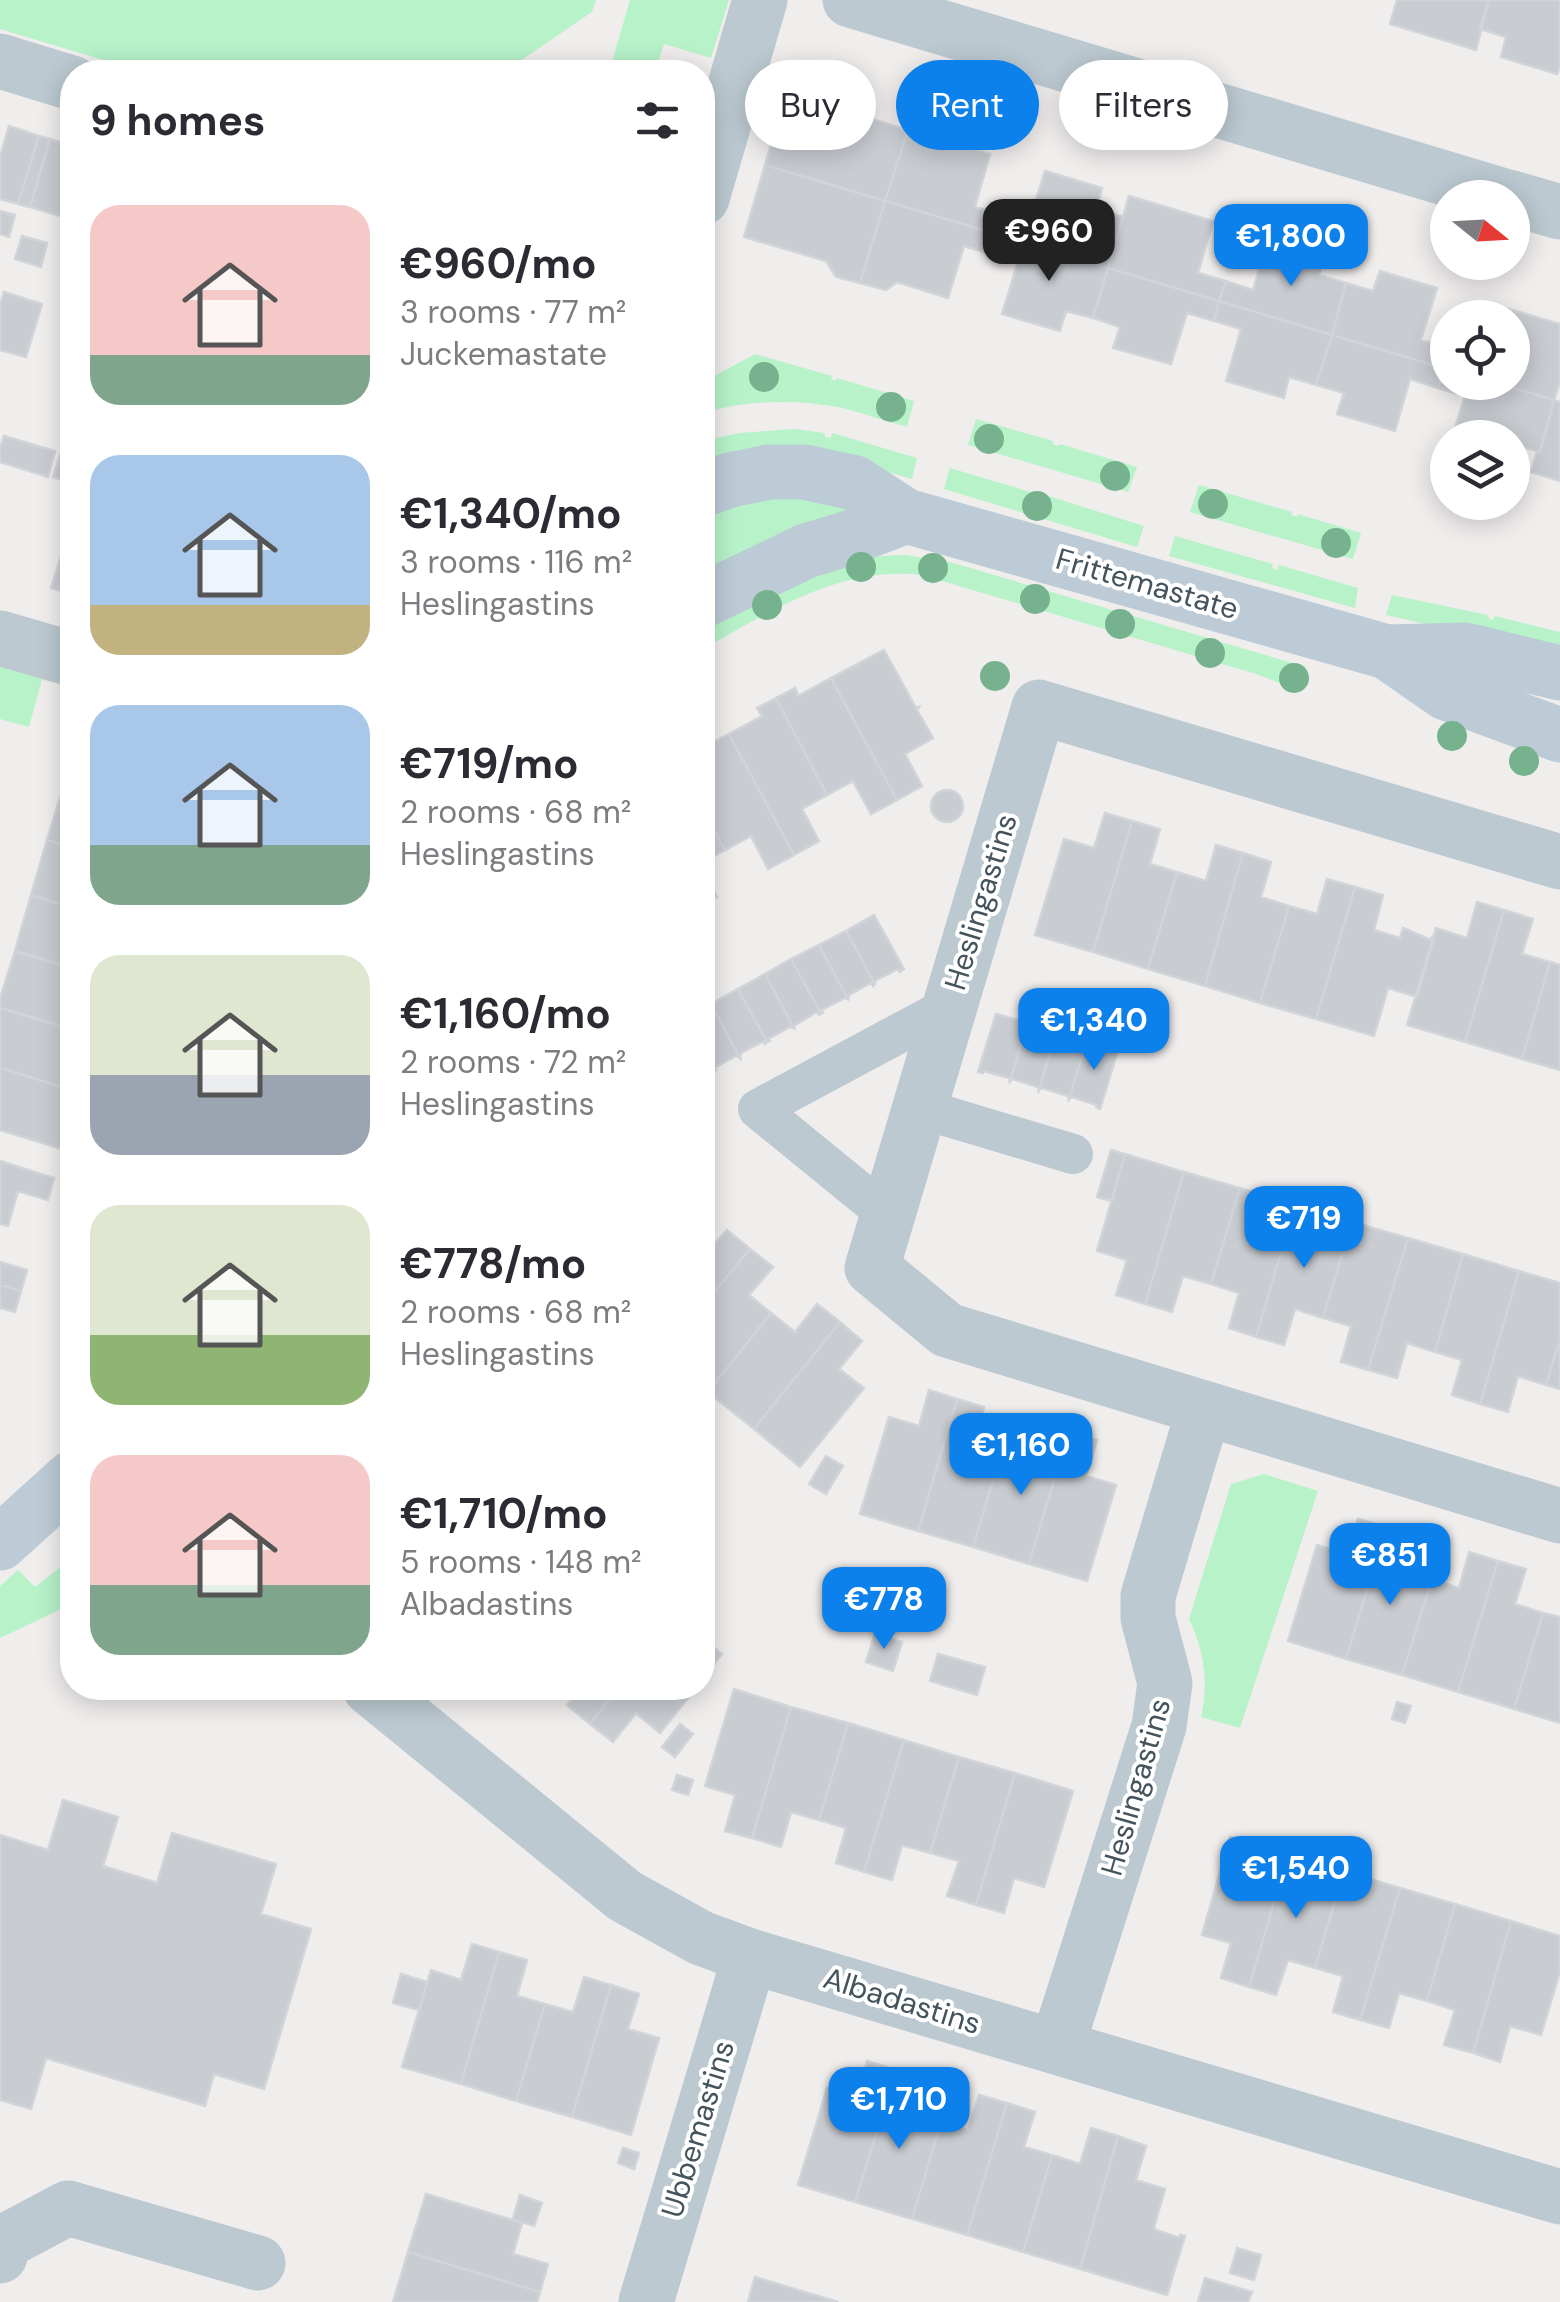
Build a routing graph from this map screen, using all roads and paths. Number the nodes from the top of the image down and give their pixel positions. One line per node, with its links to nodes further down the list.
1 (760, 0): 5 (street)
2 (850, 0): 6 (street)
3 (0, 61): 4 (street)
4 (60, 79)
5 (715, 154)
6 (1452, 180)
7 (1530, 203): 8 (street)
8 (1560, 212)
9 (715, 485): 10 (street, Frittemastate)
10 (906, 516): 11 (street); 13 (street, Frittemastate)
11 (715, 595)
12 (0, 638): 14 (street)
13 (1388, 652): 15 (street, Frittemastate); 16 (street, Frittemastate)
14 (60, 656)
15 (1560, 672)
16 (1560, 735)
17 (1560, 862): 18 (street, Heslingastins)
18 (950, 1006): 19 (street, Heslingastins); 21 (lane)
19 (919, 1108): 20 (lane); 21 (street, Heslingastins)
20 (1072, 1154)
21 (888, 1214): 22 (street, Heslingastins)
22 (1204, 1409): 24 (street, Heslingastins); 28 (street, Heslingastins)
23 (60, 1489): 25 (street)
24 (1560, 1516)
25 (0, 1543)
26 (385, 1700): 27 (street, Albadastins)
27 (750, 1956): 28 (street, Albadastins); 32 (street, Ubbemastins)
28 (1057, 2047): 29 (street, Albadastins)
29 (1560, 2197)
30 (0, 2256): 31 (street)
31 (258, 2263)
32 (646, 2302)

